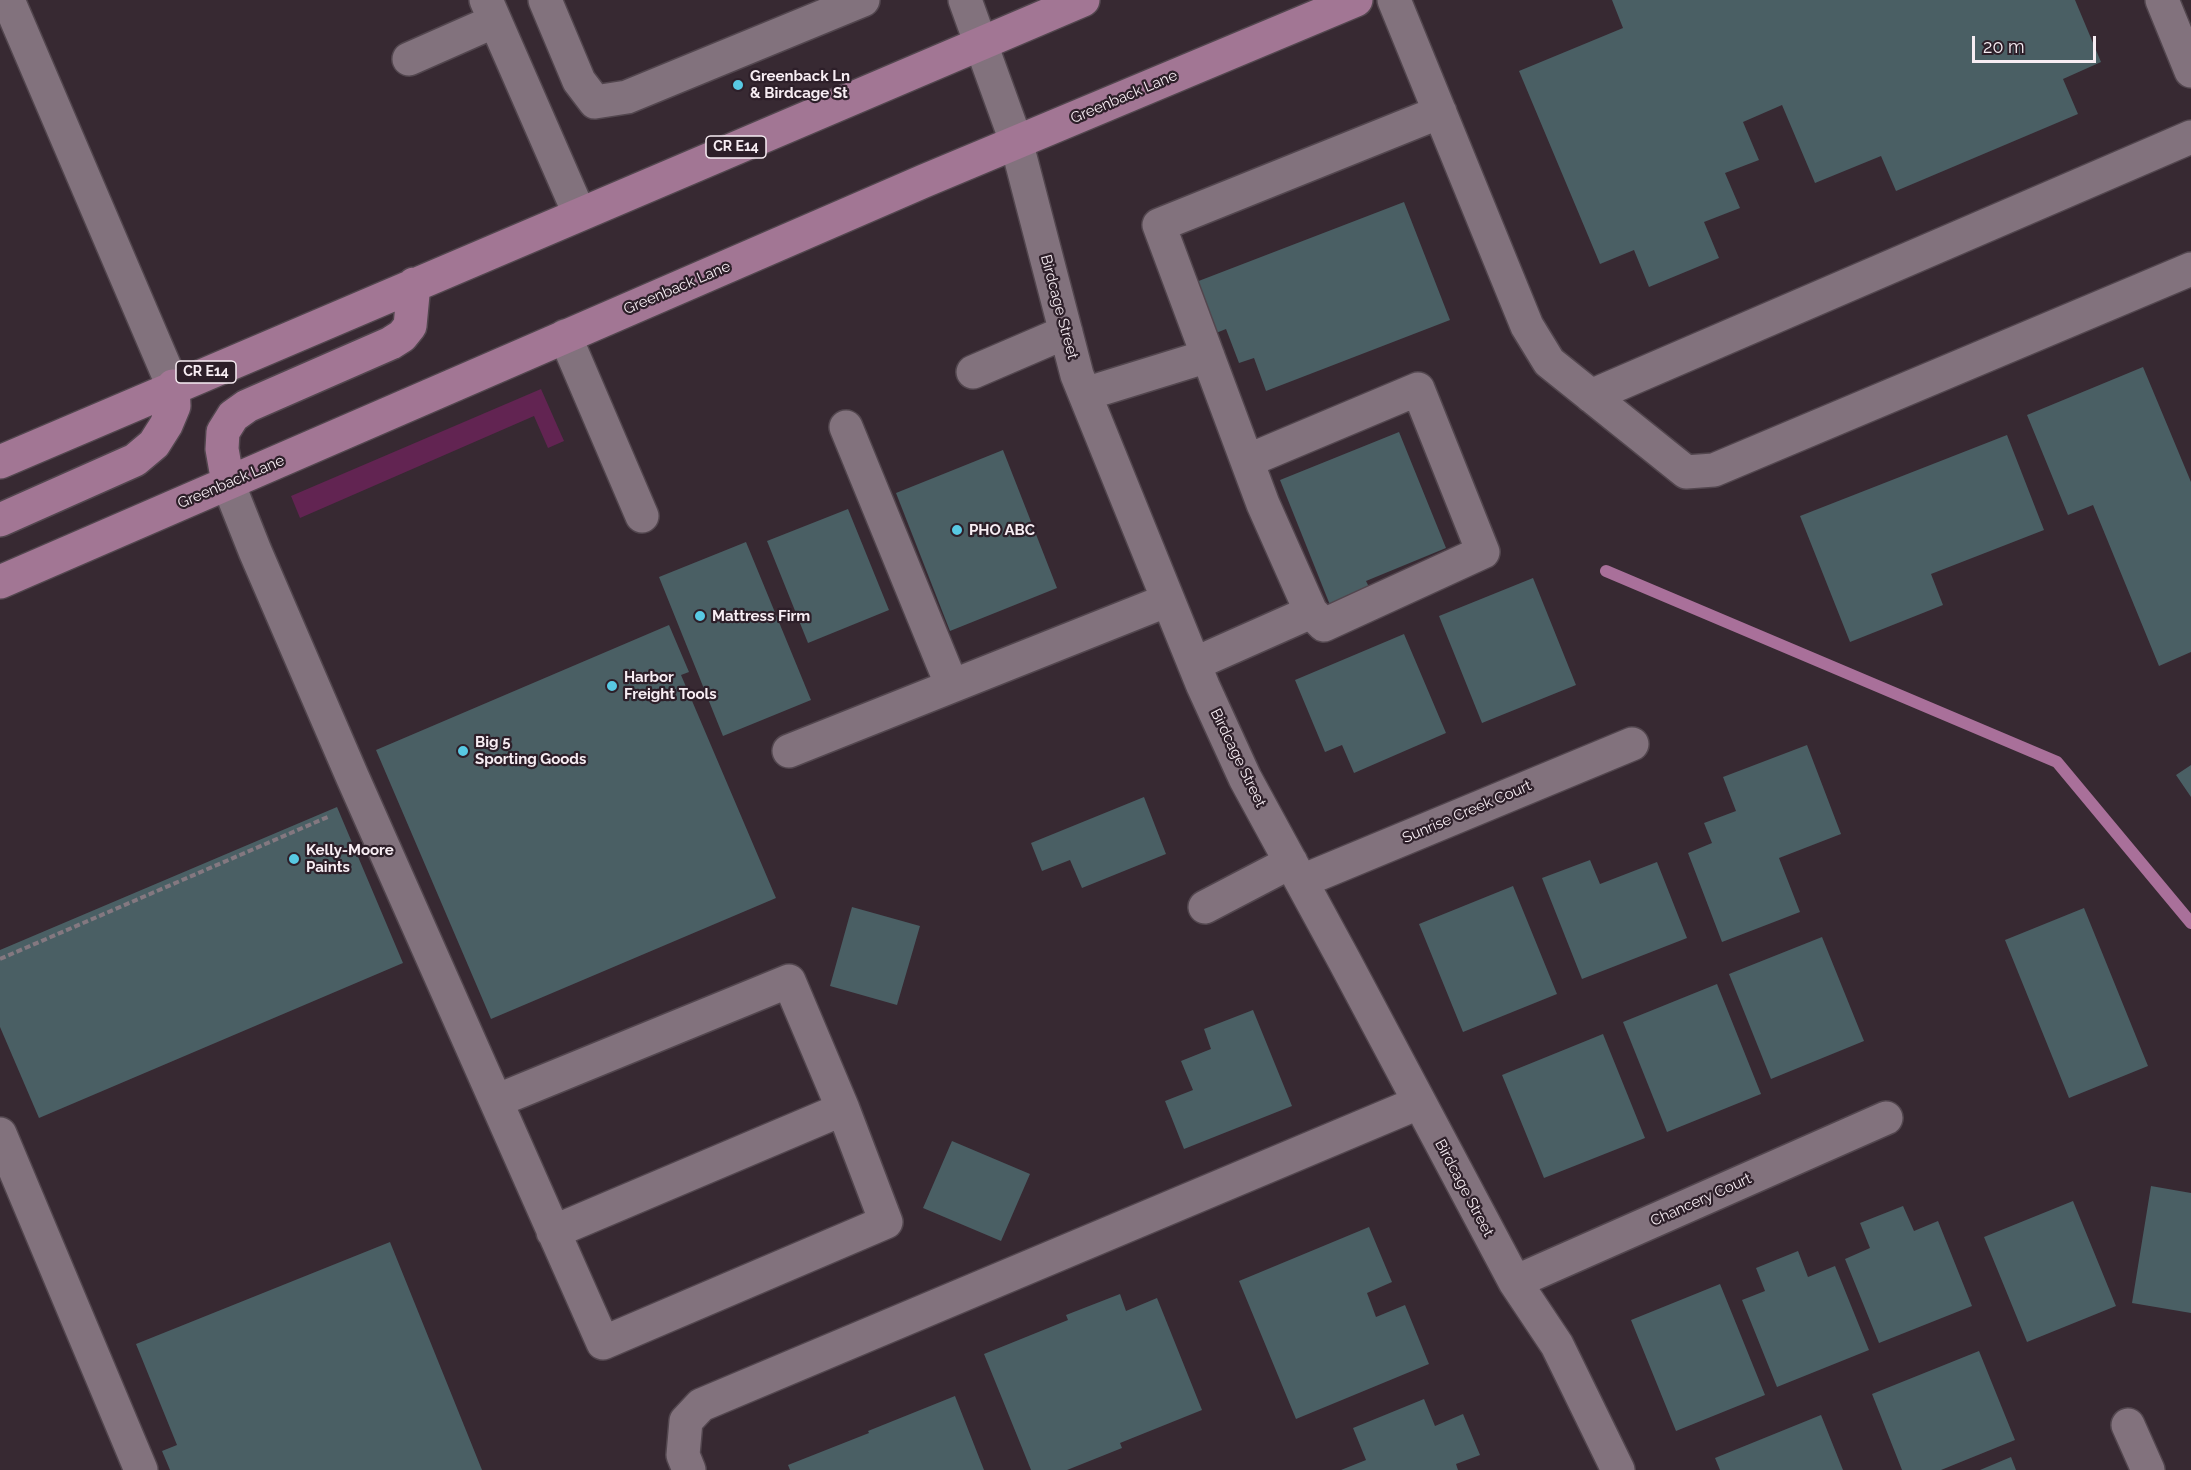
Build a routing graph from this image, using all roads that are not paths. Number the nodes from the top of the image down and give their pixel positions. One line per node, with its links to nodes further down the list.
1 (8, 0): 23 (street)
2 (544, 0): 3 (street)
3 (863, 0)
4 (964, 0): 10 (street, Birdcage Street)
5 (1083, 0): 10 (main road, CR E14)
6 (1356, 0): 15 (main road, Greenback Lane)
7 (1394, 0): 13 (street)
8 (2162, 0): 12 (street)
9 (490, 10): 11 (street); 16 (street)
10 (982, 43): 15 (street, Birdcage Street); 16 (main road, CR E14)
11 (409, 59)
12 (2191, 71)
13 (1440, 112): 21 (street); 25 (street)
14 (2191, 137): 25 (street)
15 (1016, 141): 19 (street, Birdcage Street); 20 (main road, Greenback Lane)
16 (579, 213): 18 (main road, CR E14)
17 (2188, 278): 25 (street)
18 (414, 284): 23 (main road, CR E14); 29 (main road)
19 (1066, 332): 22 (street); 24 (street, Birdcage Street)
20 (565, 336): 29 (main road, Greenback Lane); 30 (street)
21 (1208, 356): 24 (street); 27 (street)
22 (973, 372)
23 (173, 387): 28 (main road, CR E14); 31 (main road)
24 (1085, 394): 33 (street, Birdcage Street)
25 (1591, 396)
26 (846, 427): 36 (street)
27 (1247, 461): 34 (street); 34 (street)
28 (0, 462)
29 (228, 483): 32 (main road, Greenback Lane); 41 (street)
30 (642, 516)
31 (0, 520)
32 (0, 582)
33 (1168, 600): 35 (street, Birdcage Street); 36 (street)
34 (1311, 612): 35 (street)
35 (1194, 664): 39 (street, Birdcage Street)
36 (952, 686): 38 (street)
37 (1632, 744): 39 (street, Sunrise Creek Court)
38 (789, 751)
39 (1296, 871): 40 (street, Sunrise Creek Court); 42 (street, Birdcage Street)
40 (1205, 907)
41 (496, 1101): 43 (street); 46 (street)
42 (1418, 1103): 47 (street, Birdcage Street); 50 (street)
43 (843, 1109): 46 (street); 46 (street)
44 (1886, 1118): 47 (street, Chancery Court)
45 (0, 1134): 49 (street)
46 (553, 1232)
47 (1515, 1282): 51 (street, Birdcage Street)
48 (2128, 1425): 52 (street)
49 (141, 1470)
50 (689, 1470)
51 (1618, 1470)
52 (2148, 1470)

